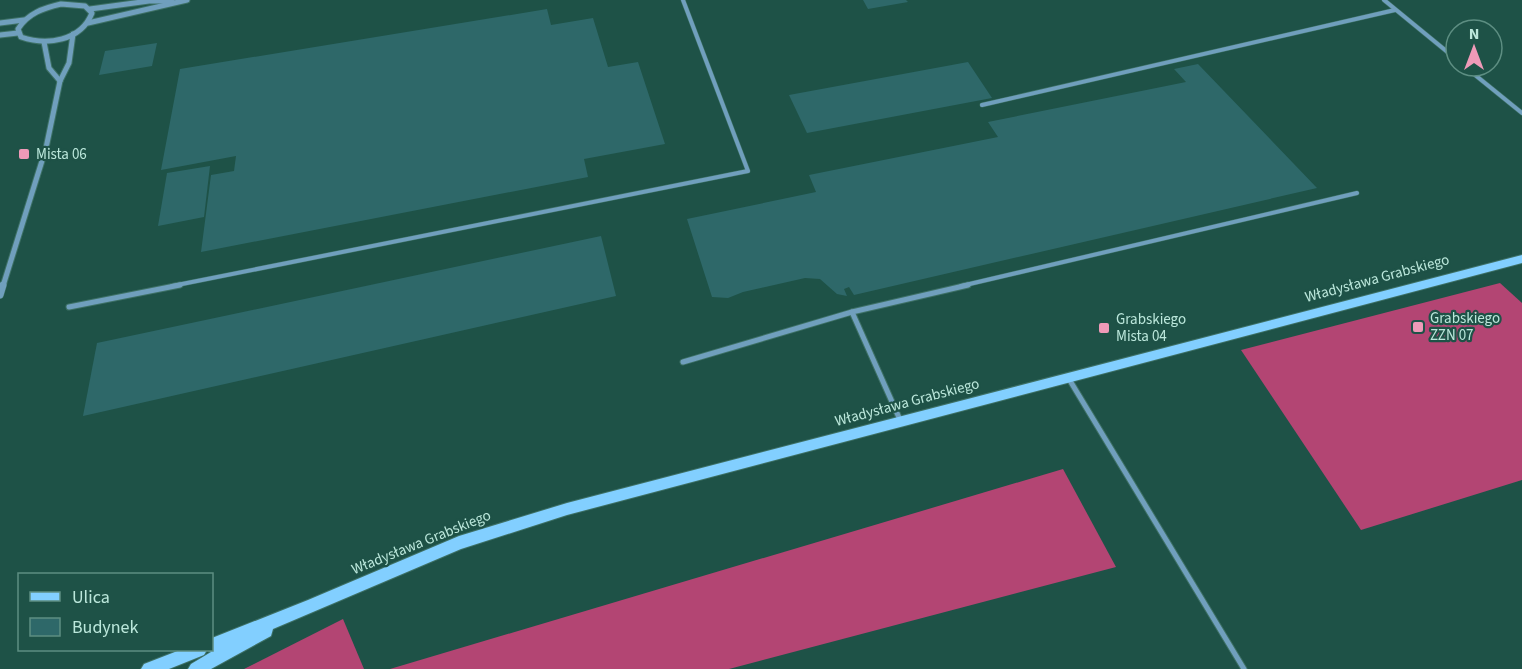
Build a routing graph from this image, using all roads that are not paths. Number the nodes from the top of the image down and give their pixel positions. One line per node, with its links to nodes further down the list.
1 (187, 0): 4 (street)
2 (683, 0): 23 (lane)
3 (1384, 0): 7 (lane)
4 (182, 1): 6 (street); 10 (street)
5 (72, 2): 6 (street); 8 (street)
6 (90, 9): 10 (street)
7 (1395, 10): 15 (lane); 18 (lane)
8 (24, 20): 9 (street); 11 (street)
9 (0, 23)
10 (88, 23): 12 (street)
11 (18, 33): 13 (street); 14 (street)
12 (73, 34): 14 (street); 17 (street)
13 (0, 35)
14 (44, 42): 17 (street)
15 (1444, 49)
16 (1479, 78): 19 (lane)
17 (60, 81): 22 (street)
18 (982, 105)
19 (1522, 113)
20 (1357, 192): 24 (lane)
21 (1522, 258): 26 (street, Władysława Grabskiego)
22 (0, 295)
23 (69, 307)
24 (852, 312): 25 (lane); 27 (lane)
25 (683, 362)
26 (1069, 378): 27 (street, Władysława Grabskiego); 33 (lane)
27 (901, 422): 28 (street, Władysława Grabskiego)
28 (310, 607): 29 (street, Władysława Grabskiego); 32 (street, Władysława Grabskiego)
29 (213, 645)
30 (196, 651): 31 (street)
31 (149, 669)
32 (196, 669)
33 (1244, 669)

